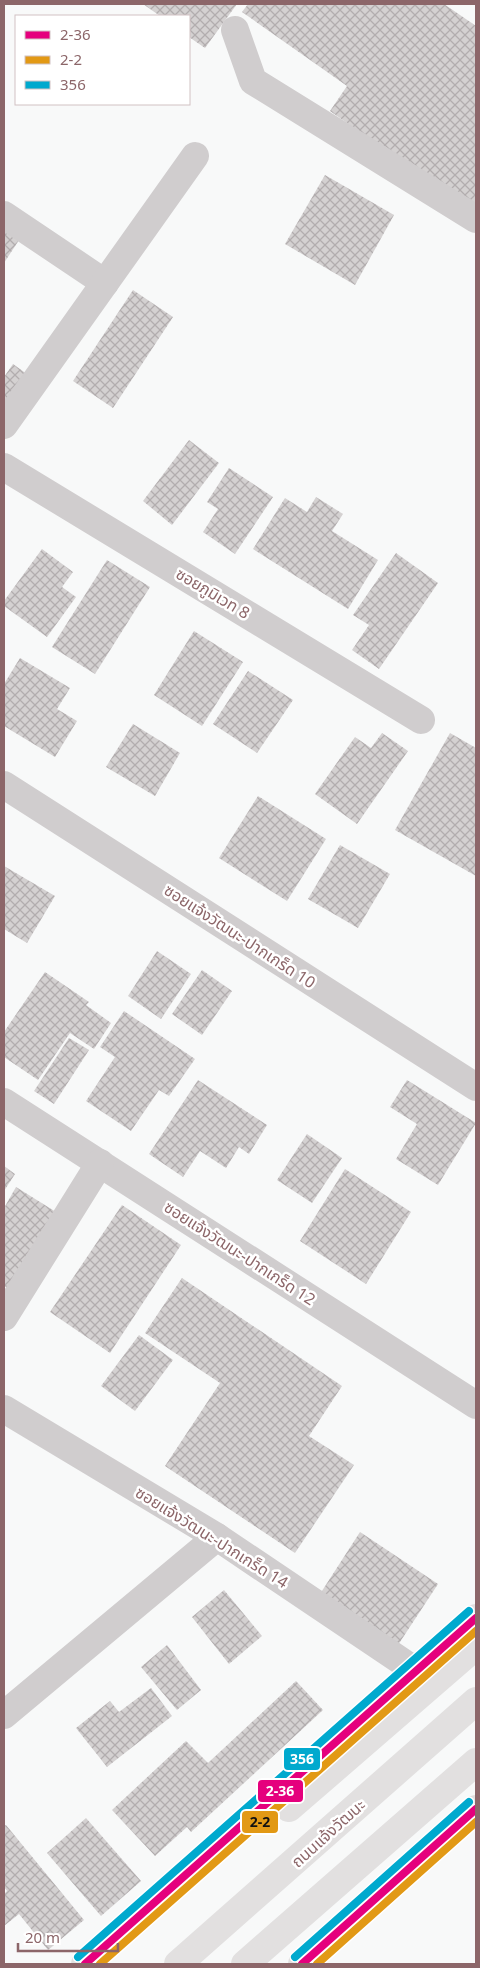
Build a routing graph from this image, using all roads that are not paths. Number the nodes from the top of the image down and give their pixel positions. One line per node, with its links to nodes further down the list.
1 (235, 30): 4 (street)
2 (195, 156): 5 (street)
3 (4, 215): 5 (street)
4 (476, 219)
5 (105, 283): 6 (street)
6 (4, 425)
7 (4, 467): 8 (street, ซอยภูมิเวท 8)
8 (421, 720)
9 (4, 785): 10 (street, ซอยแจ้งวัฒนะ-ปากเกร็ด 10)
10 (476, 1086)
11 (4, 1102): 12 (street, ซอยแจ้งวัฒนะ-ปากเกร็ด 12)
12 (100, 1164): 13 (street); 14 (street, ซอยแจ้งวัฒนะ-ปากเกร็ด 12)
13 (4, 1317)
14 (476, 1405)
15 (4, 1409): 16 (street, ซอยแจ้งวัฒนะ-ปากเกร็ด 14)
16 (216, 1536): 19 (street, ซอยแจ้งวัฒนะ-ปากเกร็ด 14); 21 (street)
17 (476, 1618): 19 (main road)
18 (476, 1646): 24 (main road)
19 (416, 1671): 24 (main road)
20 (476, 1701): 26 (main road, ถนนแจ้งวัฒนะ)
21 (4, 1715)
22 (476, 1762): 27 (main road)
23 (476, 1809): 28 (main road)
24 (168, 1891): 25 (main road)
25 (85, 1964)
26 (178, 1964)
27 (245, 1964)
28 (302, 1964)

